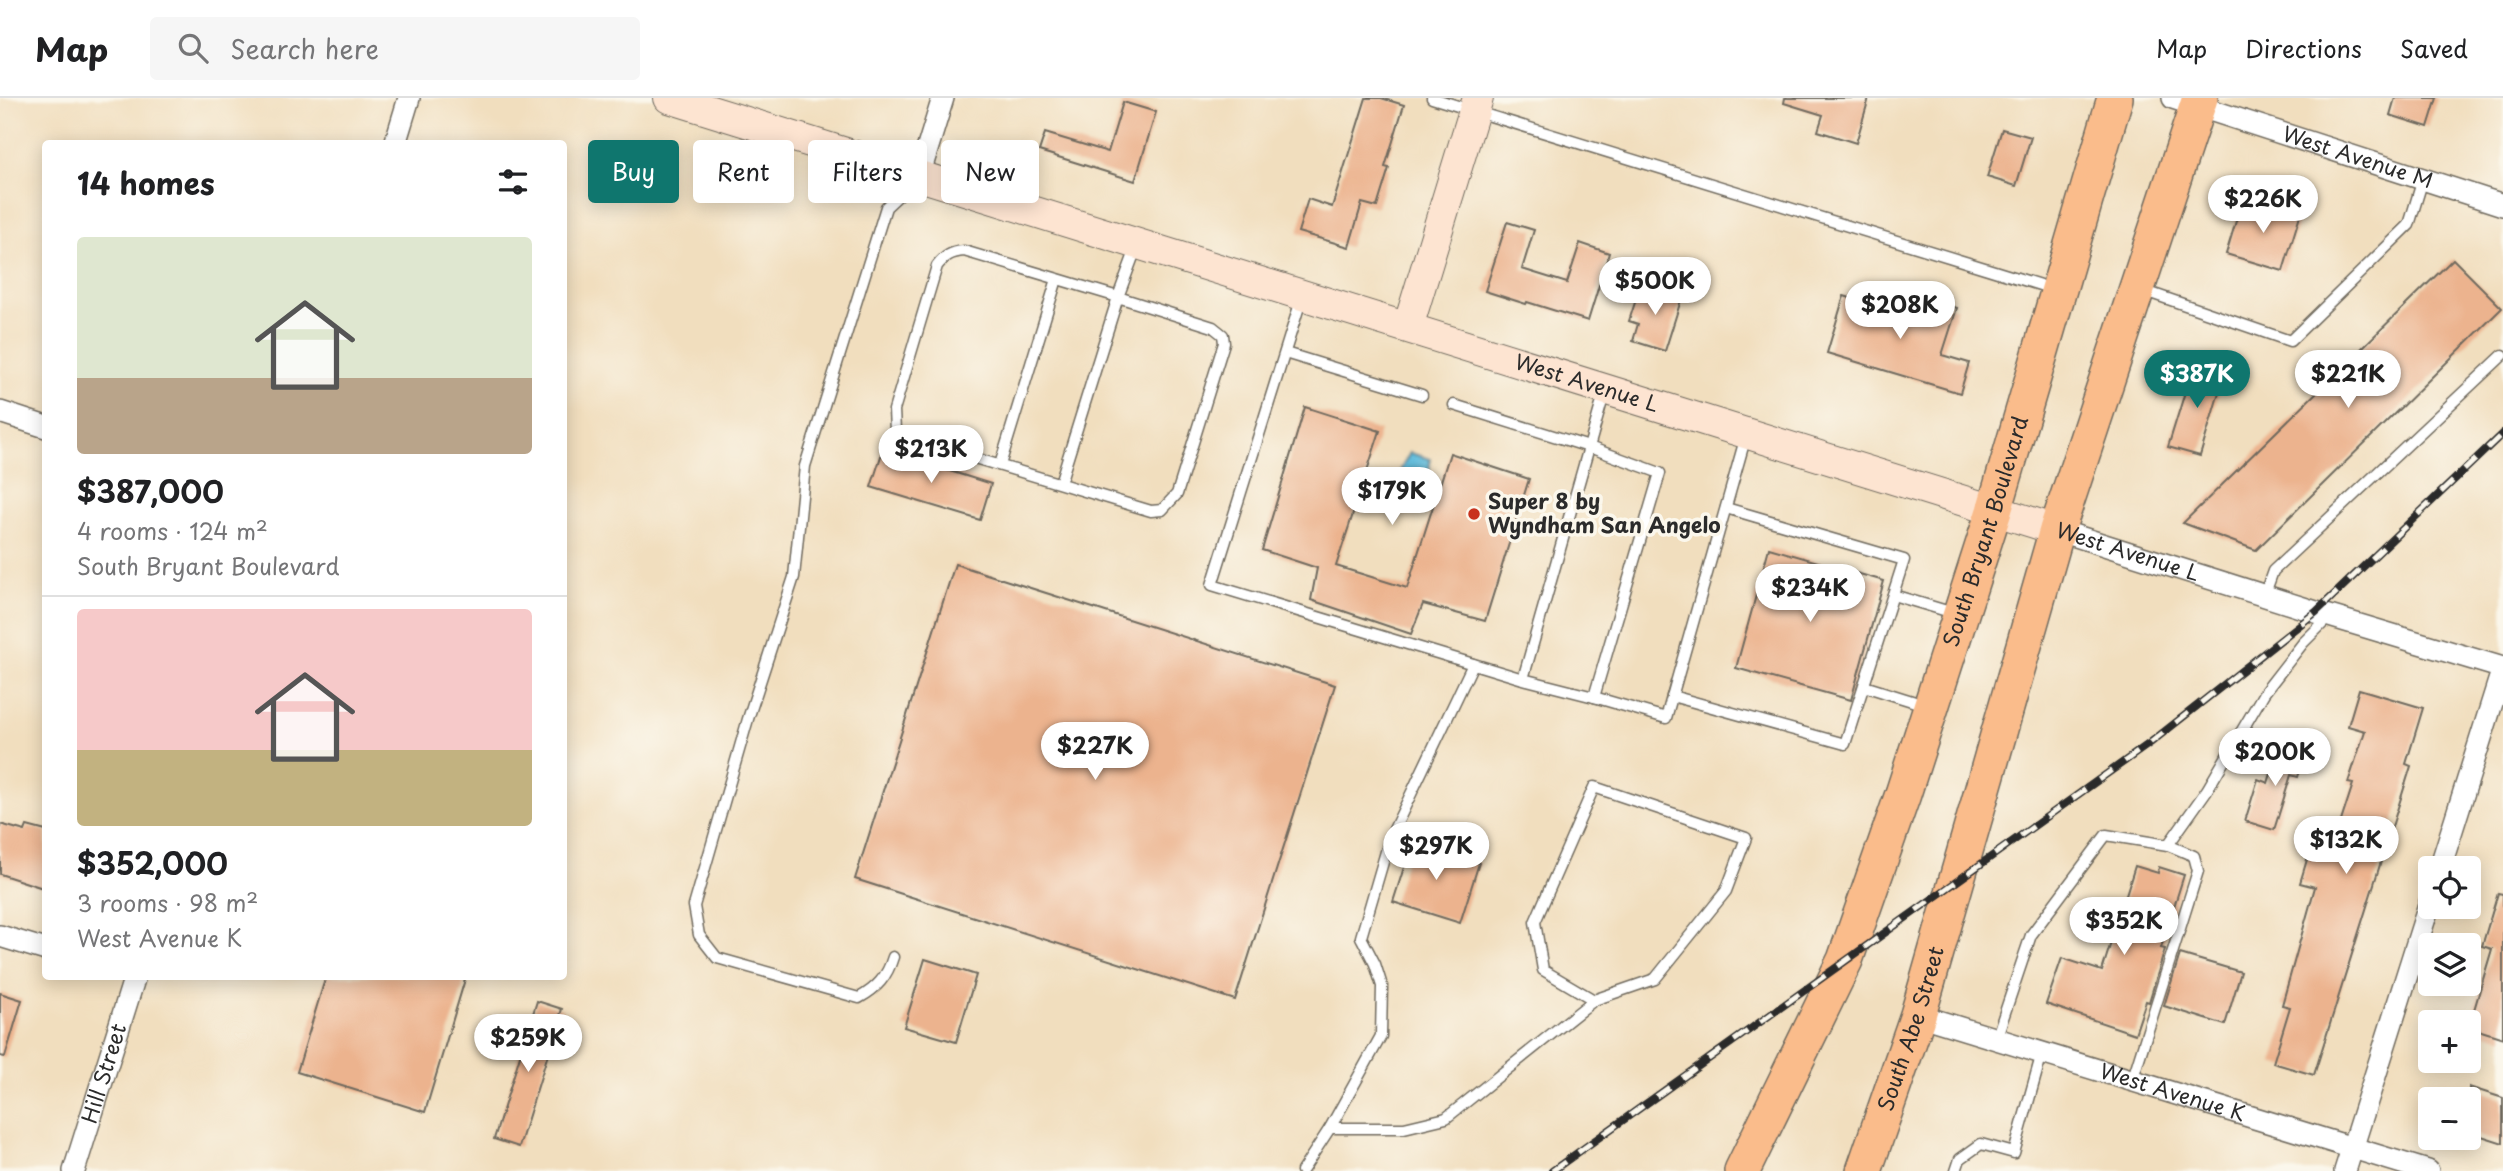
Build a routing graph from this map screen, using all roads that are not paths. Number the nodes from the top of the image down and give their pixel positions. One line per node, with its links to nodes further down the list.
1 (409, 98): 8 (street)
2 (669, 98): 9 (main road, West Avenue L)
3 (943, 98): 10 (street)
4 (1432, 98): 7 (lane)
5 (2115, 98): 18 (main road, South Bryant Boulevard)
6 (2191, 101): 12 (street, West Avenue M); 17 (main road)
7 (1476, 104): 18 (lane); 21 (main road)
8 (396, 140)
9 (808, 141)
10 (927, 150)
11 (927, 178): 15 (main road, West Avenue L)
12 (2423, 179): 14 (street, West Avenue M); 17 (lane)
13 (890, 203): 52 (lane)
14 (2503, 205)
15 (1138, 244): 19 (main road, West Avenue L); 20 (lane)
16 (1057, 279): 20 (lane); 31 (lane); 31 (lane)
17 (2137, 289): 35 (main road)
18 (2059, 290): 34 (main road, South Bryant Boulevard)
19 (1303, 294): 21 (main road, West Avenue L); 22 (lane)
20 (1118, 297): 32 (lane); 32 (lane)
21 (1408, 327): 24 (main road, West Avenue L)
22 (1285, 353): 25 (lane); 40 (lane)
23 (2503, 355): 37 (lane)
24 (1606, 389): 29 (main road, West Avenue L); 30 (lane)
25 (1422, 395)
26 (1454, 405): 30 (lane)
27 (0, 412): 28 (street)
28 (42, 426)
29 (1747, 433): 33 (lane); 34 (main road, West Avenue L)
30 (1589, 447): 42 (lane); 45 (lane)
31 (1000, 466): 32 (lane)
32 (1060, 483)
33 (1726, 508): 36 (lane); 44 (lane)
34 (1994, 511): 35 (main road, West Avenue L); 38 (main road, South Bryant Boulevard)
35 (2057, 530): 37 (street, West Avenue L); 55 (main road, South Abe Street)
36 (1893, 595): 38 (lane); 43 (lane)
37 (2264, 596): 39 (street, West Avenue L)
38 (1960, 615): 46 (main road, South Bryant Boulevard)
39 (2330, 616): 41 (street, West Avenue L); 47 (lane)
40 (1474, 664): 42 (lane); 59 (lane)
41 (2503, 668): 48 (street)
42 (1523, 679): 45 (lane)
43 (1864, 686): 44 (lane); 46 (lane)
44 (1672, 696): 45 (lane)
45 (1594, 697)
46 (1931, 706): 63 (main road, South Bryant Boulevard)
47 (2168, 845): 56 (lane); 58 (lane)
48 (2444, 856)
49 (2425, 919): 60 (street)
50 (0, 936): 51 (street)
51 (42, 949)
52 (893, 957)
53 (132, 980): 61 (street, Hill Street)
54 (1594, 1000): 54 (lane); 59 (lane)
55 (1918, 1015): 56 (street, West Avenue K); 64 (main road, South Abe Street)
56 (1996, 1039): 57 (street, West Avenue K)
57 (2042, 1053): 58 (street, West Avenue K); 65 (lane)
58 (2132, 1081): 60 (street, West Avenue K)
59 (1330, 1128): 62 (lane)
60 (2353, 1148): 66 (street); 67 (street, West Avenue K)
61 (74, 1171)
62 (1303, 1171)
63 (1742, 1171)
64 (1864, 1171)
65 (1956, 1171)
66 (2346, 1171)
67 (2428, 1171)

